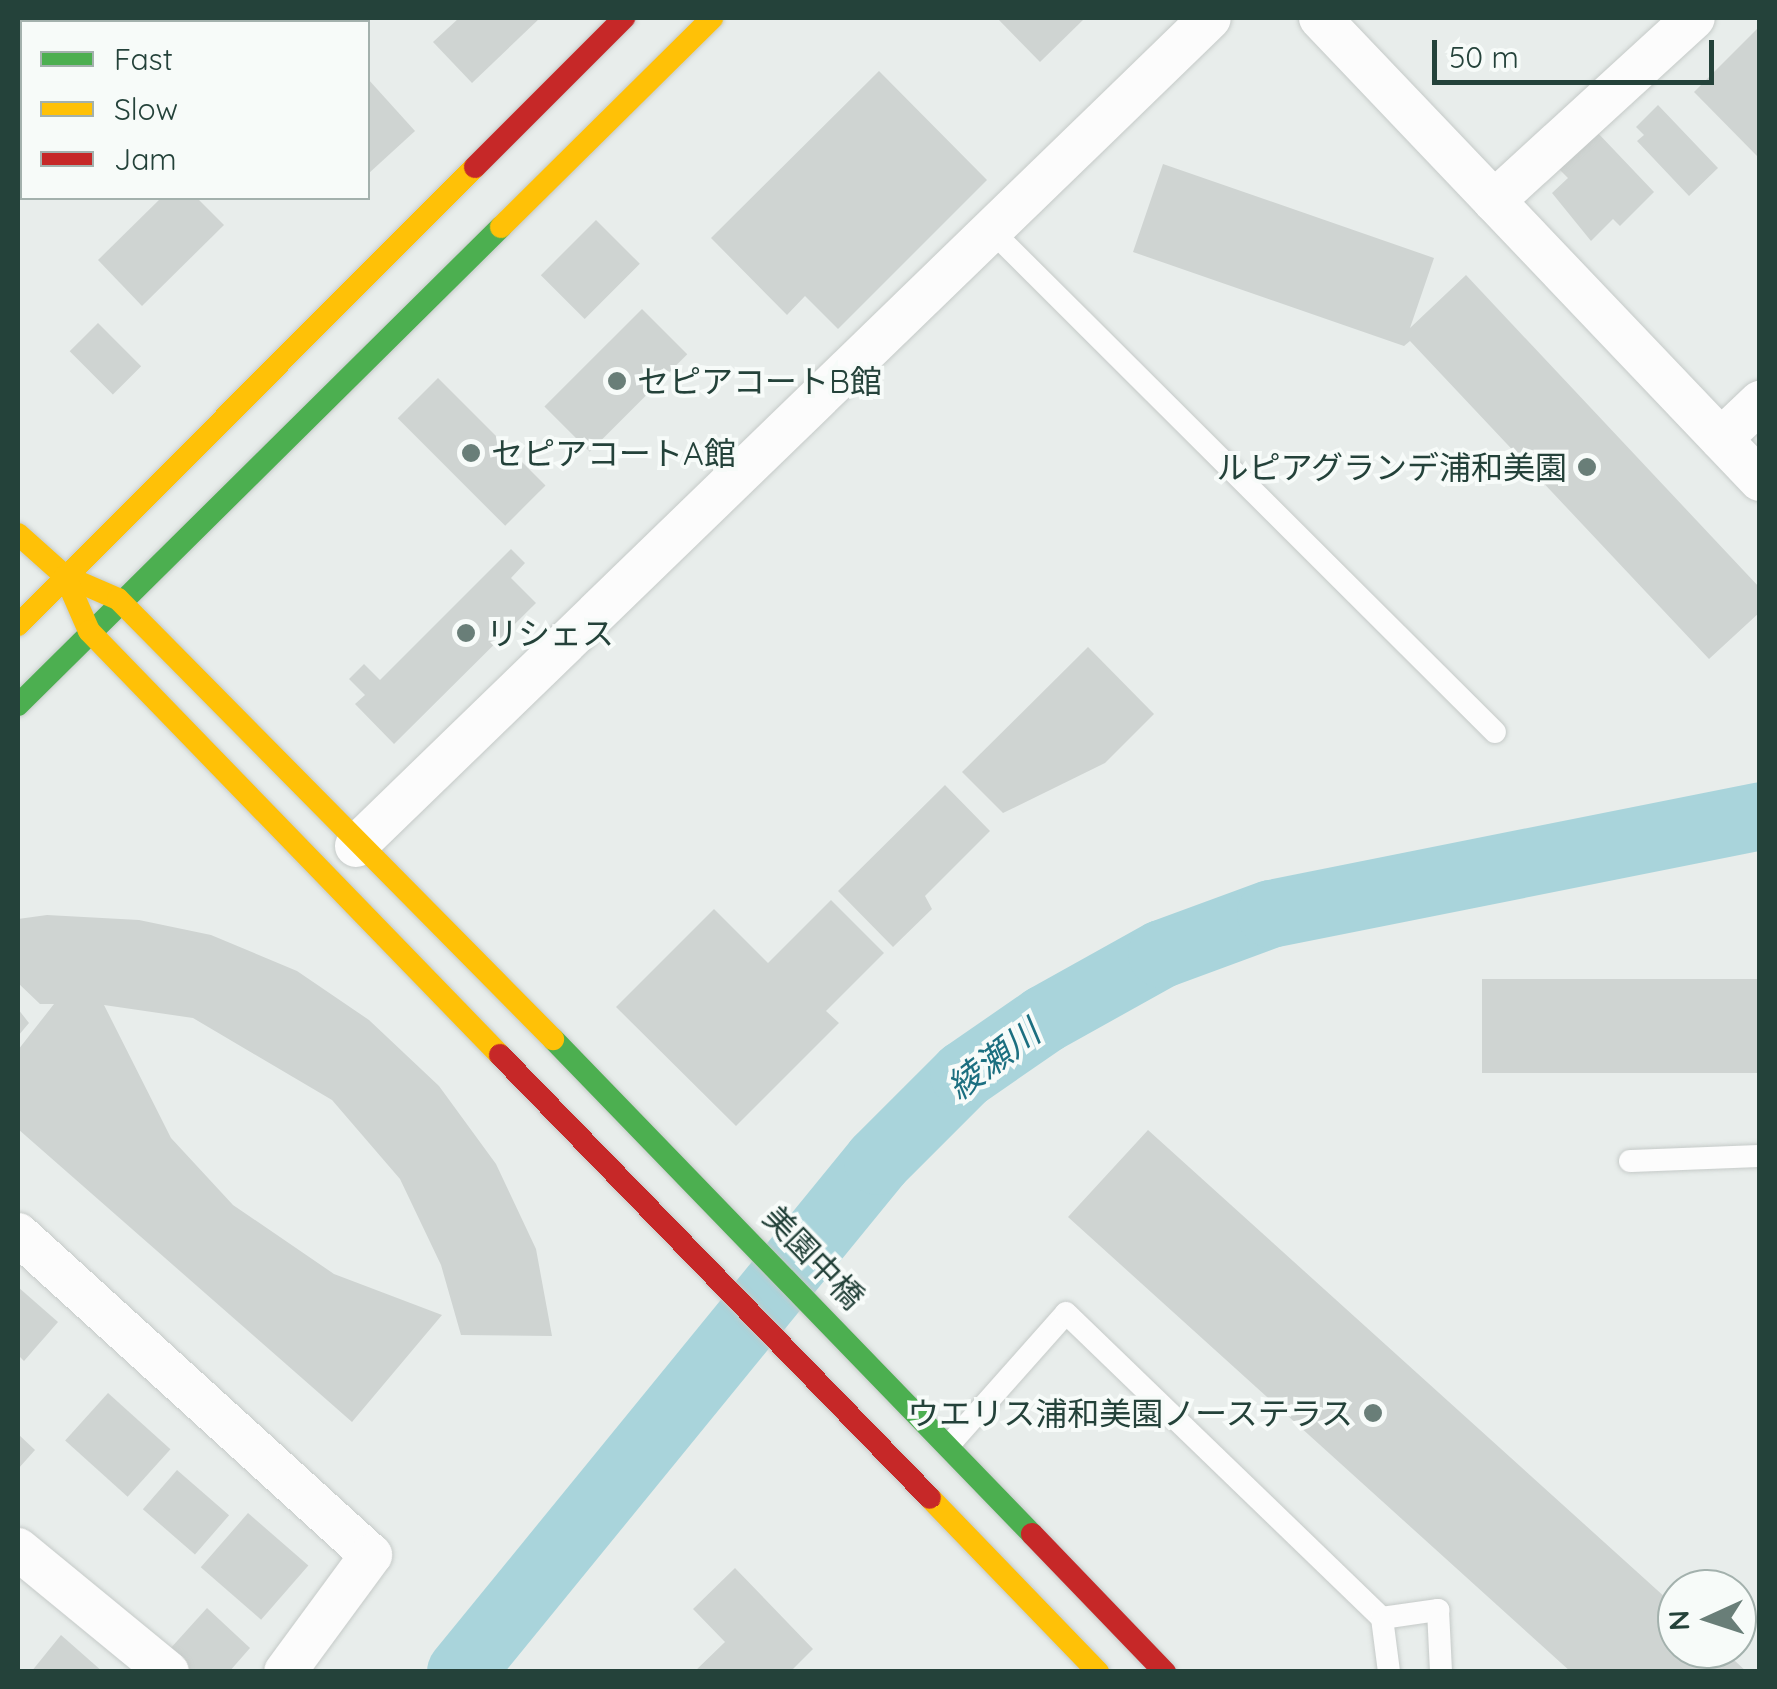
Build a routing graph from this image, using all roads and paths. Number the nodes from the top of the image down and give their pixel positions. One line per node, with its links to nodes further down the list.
1 (624, 18): 12 (street)
2 (712, 18): 13 (street)
3 (1210, 18): 7 (street)
4 (1320, 18): 6 (street)
5 (1694, 18): 6 (street)
6 (1494, 200): 9 (street)
7 (994, 234): 17 (lane); 18 (street)
8 (1760, 402): 9 (street)
9 (1720, 439): 10 (street)
10 (1760, 480)
11 (18, 534): 12 (street)
12 (65, 576): 13 (street); 14 (street); 15 (street)
13 (118, 599): 15 (street); 18 (street, 美園中橋)
14 (18, 625)
15 (89, 631): 16 (street); 27 (street)
16 (18, 705)
17 (1496, 732)
18 (356, 846): 22 (street, 美園中橋)
19 (1760, 1156): 20 (lane)
20 (1630, 1161)
21 (18, 1234): 26 (street)
22 (949, 1444): 24 (lane); 28 (street, 美園中橋)
23 (18, 1549): 25 (street)
24 (1382, 1618): 29 (lane); 30 (lane)
25 (168, 1672)
26 (284, 1672)
27 (1098, 1672)
28 (1166, 1672)
29 (1389, 1672)
30 (1441, 1672)

